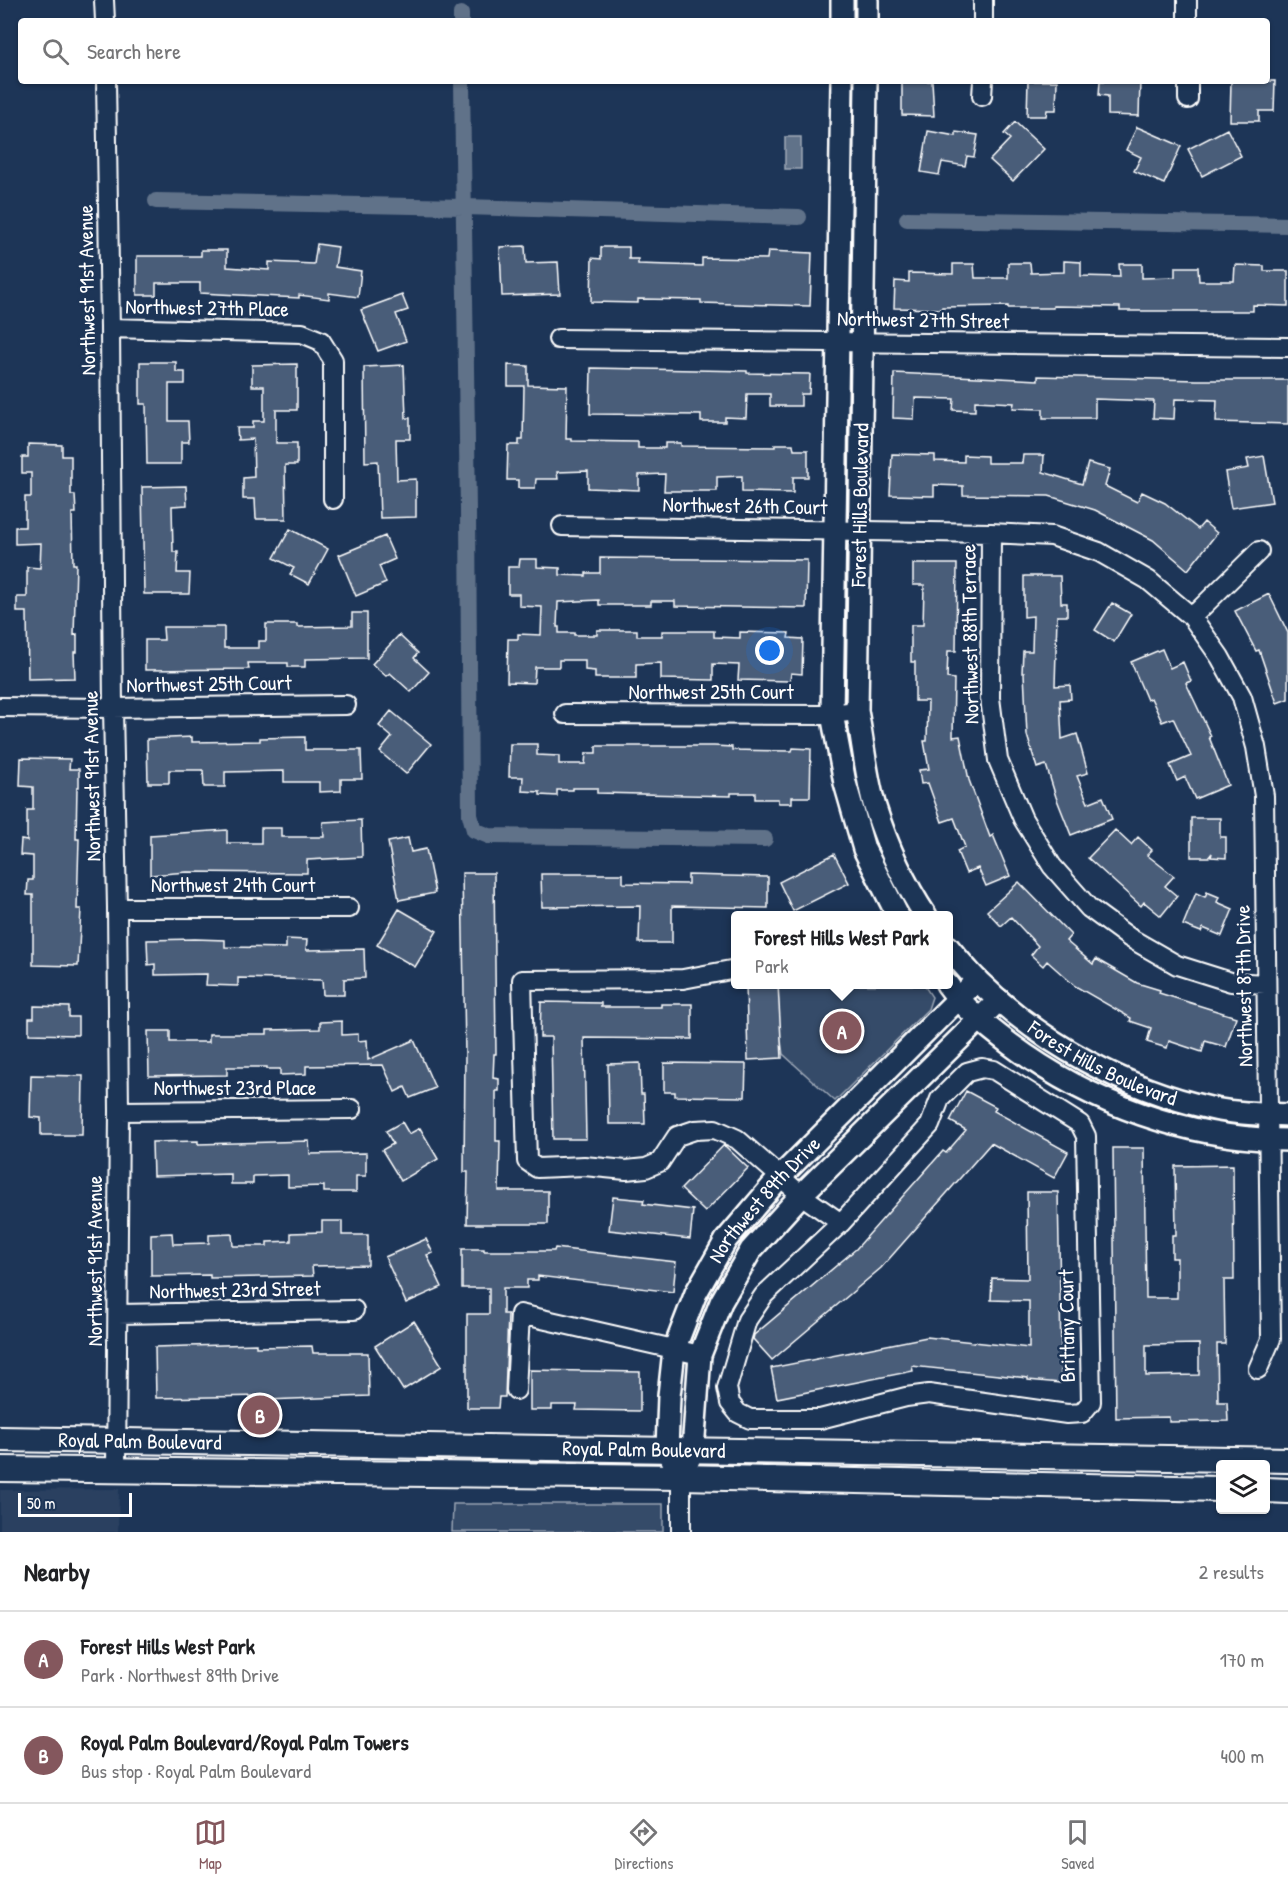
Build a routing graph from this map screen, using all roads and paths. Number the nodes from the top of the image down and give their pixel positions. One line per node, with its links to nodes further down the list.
1 (104, 0): 6 (street)
2 (842, 0): 7 (street)
3 (867, 0): 8 (street)
4 (983, 0): 9 (street)
5 (1187, 0): 10 (street)
6 (105, 18)
7 (842, 18)
8 (867, 18)
9 (983, 18)
10 (1187, 18)
11 (106, 84): 14 (street, Northwest 91st Avenue)
12 (842, 84): 16 (street, Forest Hills Boulevard)
13 (866, 84): 17 (street, Forest Hills Boulevard)
14 (110, 328): 19 (street, Northwest 27th Place); 28 (street, Northwest 91st Avenue)
15 (558, 339): 16 (street, Northwest 27th Street)
16 (837, 341): 17 (street, Northwest 27th Street); 21 (street, Forest Hills Boulevard)
17 (862, 341): 18 (street, Northwest 27th Street); 22 (street, Forest Hills Boulevard)
18 (1288, 347)
19 (333, 499)
20 (562, 526): 21 (street, Northwest 26th Court)
21 (834, 530): 22 (street, Northwest 26th Court); 31 (street, Forest Hills Boulevard)
22 (859, 530): 23 (street, Northwest 26th Court); 29 (street, Forest Hills Boulevard)
23 (991, 533): 25 (street, Northwest 26th Court); 41 (street, Northwest 88th Terrace)
24 (1259, 551): 25 (street)
25 (1192, 617): 41 (street, Northwest 87th Drive)
26 (346, 705): 28 (street, Northwest 25th Court)
27 (0, 706): 28 (street, Northwest 25th Court)
28 (112, 708): 33 (street, Northwest 91st Avenue)
29 (857, 711): 31 (street, Northwest 25th Court); 32 (street, Forest Hills Boulevard)
30 (566, 714): 31 (street, Northwest 25th Court)
31 (832, 714): 35 (street, Forest Hills Boulevard)
32 (914, 897): 36 (street); 37 (street, Forest Hills Boulevard)
33 (117, 908): 34 (street, Northwest 24th Court); 46 (street, Northwest 91st Avenue)
34 (349, 908)
35 (892, 911)
36 (897, 911)
37 (923, 911)
38 (953, 953): 40 (street, Forest Hills Boulevard)
39 (731, 970): 49 (street)
40 (977, 980): 42 (street, Northwest 89th Drive); 43 (street, Forest Hills Boulevard)
41 (1265, 984): 47 (street, Northwest 87th Drive)
42 (953, 992): 44 (street, Forest Hills Boulevard); 49 (street, Northwest 89th Drive)
43 (999, 1000): 44 (street, Northwest 89th Drive); 47 (street, Forest Hills Boulevard)
44 (978, 1021): 48 (street, Forest Hills Boulevard); 50 (street, Northwest 89th Drive)
45 (352, 1110): 46 (street, Northwest 23rd Place)
46 (119, 1111): 53 (street, Northwest 91st Avenue)
47 (1279, 1115): 48 (street, Northwest 87th Drive)
48 (1279, 1140): 56 (street, Northwest 87th Drive)
49 (780, 1177): 50 (street); 54 (street, Northwest 89th Drive)
50 (801, 1195): 51 (street); 55 (street, Northwest 89th Drive)
51 (841, 1223): 51 (street, Brittany Court)
52 (354, 1310): 53 (street, Northwest 23rd Street)
53 (118, 1314): 59 (street, Northwest 91st Avenue)
54 (674, 1350): 55 (street); 57 (street); 60 (street, Northwest 89th Drive)
55 (700, 1356): 61 (street, Northwest 89th Drive)
56 (1258, 1369)
57 (516, 1390)
58 (0, 1439): 59 (main road, Royal Palm Boulevard)
59 (116, 1441): 60 (main road, Royal Palm Boulevard); 64 (street, Northwest 91st Avenue)
60 (668, 1449): 61 (main road, Royal Palm Boulevard); 65 (street, Northwest 89th Drive)
61 (693, 1450): 62 (main road, Royal Palm Boulevard); 65 (street, Northwest 89th Drive)
62 (1288, 1460)
63 (0, 1469): 64 (main road, Royal Palm Boulevard)
64 (116, 1470): 65 (main road, Royal Palm Boulevard)
65 (681, 1478): 66 (main road, Royal Palm Boulevard); 69 (street, Northwest 89th Drive)
66 (1216, 1489)
67 (1270, 1490): 68 (main road)
68 (1288, 1491)
69 (681, 1532)

